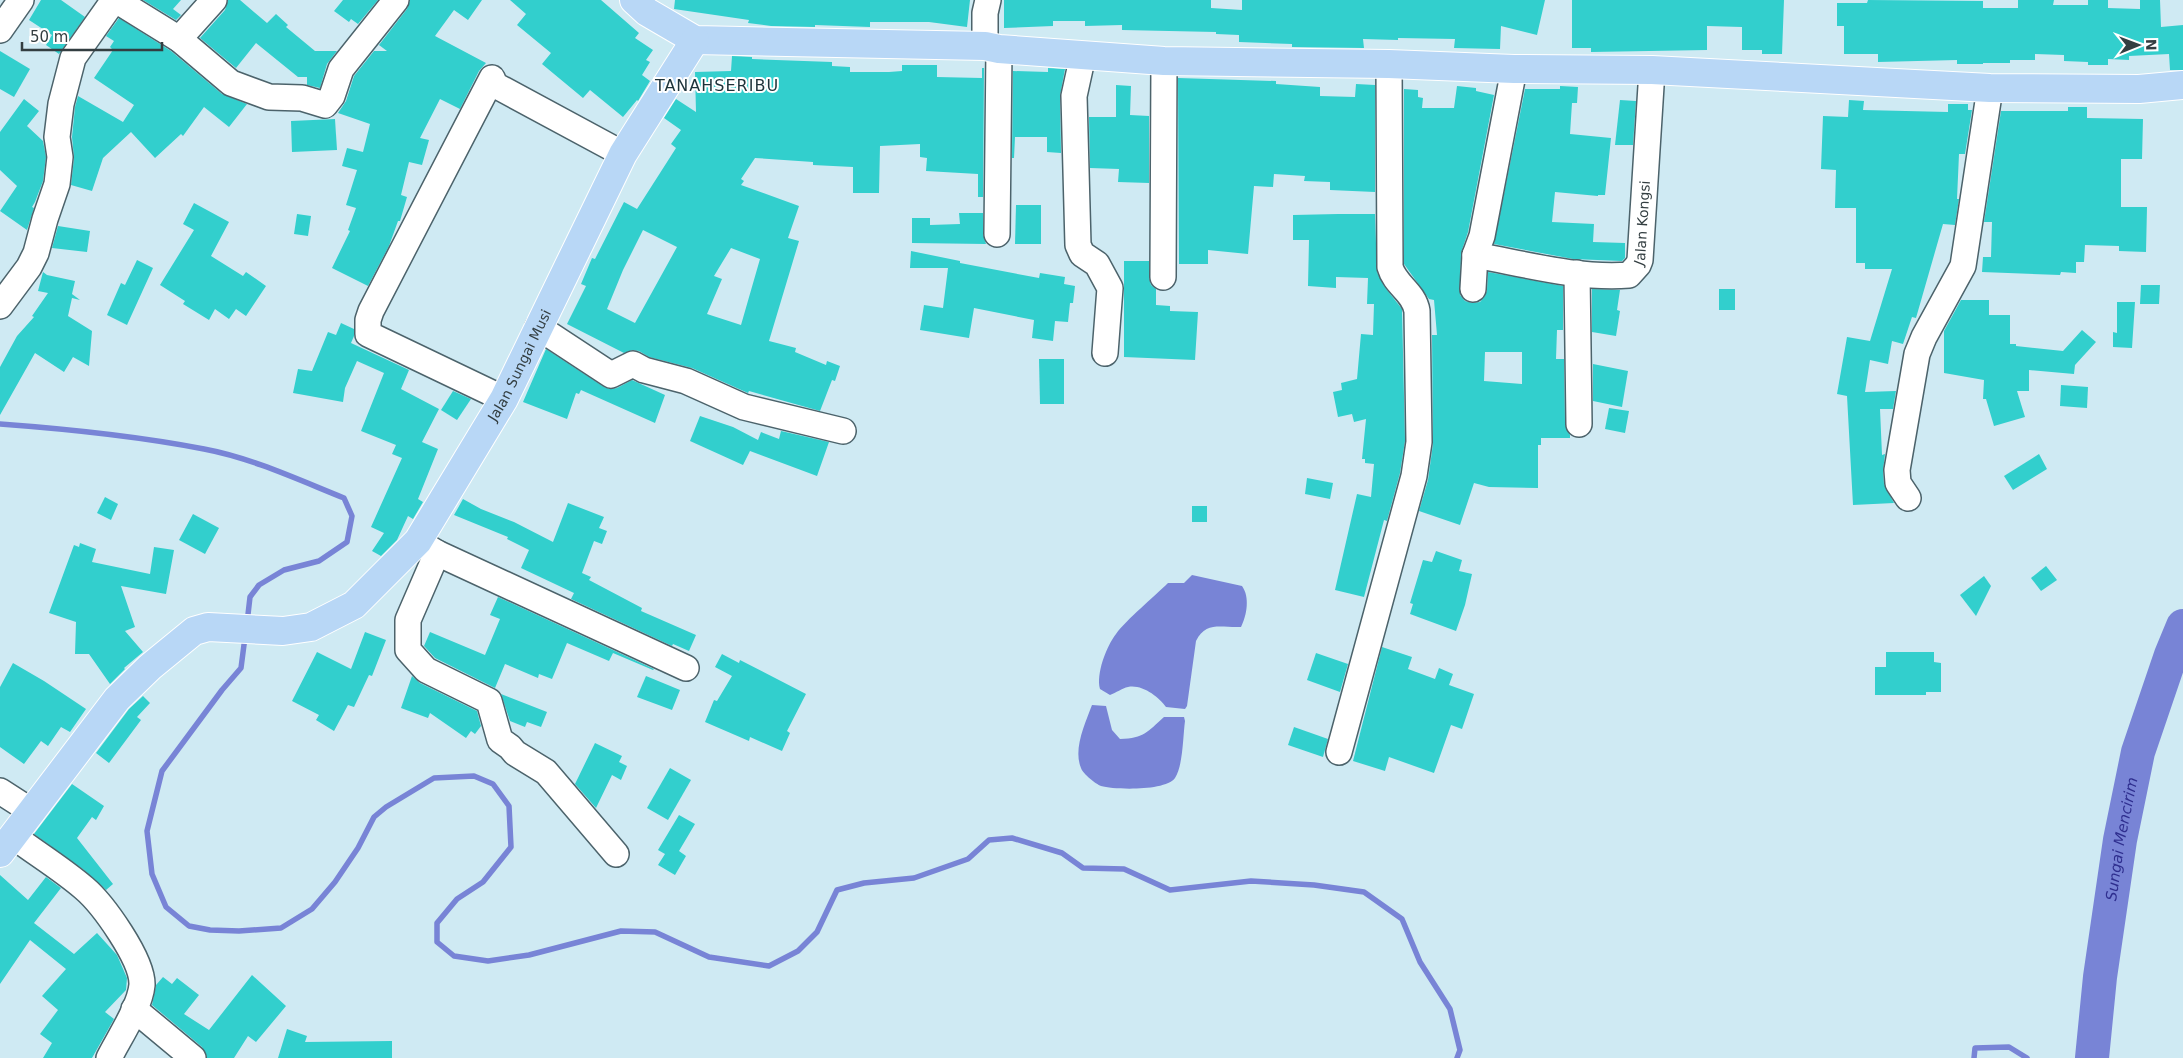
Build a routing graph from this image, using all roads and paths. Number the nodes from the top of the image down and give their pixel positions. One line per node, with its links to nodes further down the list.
1 (21, 0): 7 (street)
2 (115, 0): 8 (street); 24 (street)
3 (214, 0): 8 (street)
4 (396, 0): 8 (street)
5 (634, 0): 9 (main road)
6 (988, 0): 10 (street)
7 (0, 30)
8 (179, 39)
9 (695, 40): 10 (main road); 18 (main road, Jalan Sungai Musi)
10 (992, 48): 11 (main road); 19 (street)
11 (1083, 55): 12 (main road); 26 (street)
12 (1164, 61): 13 (main road); 22 (street)
13 (1389, 64): 14 (main road); 33 (street)
14 (1514, 69): 15 (main road); 20 (street)
15 (1652, 70): 17 (main road); 21 (street, Jalan Kongsi)
16 (2183, 85): 17 (main road)
17 (1990, 88): 30 (street)
18 (623, 154): 25 (main road, Jalan Sungai Musi); 27 (street)
19 (997, 234)
20 (1475, 255): 21 (street, Jalan Kongsi); 23 (street)
21 (1577, 273): 28 (street)
22 (1163, 276)
23 (1473, 289)
24 (0, 306)
25 (538, 327): 27 (main road, Jalan Sungai Musi); 29 (street)
26 (1105, 353)
27 (504, 399): 31 (main road, Jalan Sungai Musi)
28 (1578, 424)
29 (843, 431)
30 (1908, 498)
31 (427, 547): 32 (street); 35 (main road, Jalan Sungai Musi); 37 (street)
32 (686, 668)
33 (1339, 752)
34 (0, 791): 35 (street)
35 (31, 811): 36 (main road, Jalan Sungai Musi)
36 (7, 845): 38 (street)
37 (616, 854)
38 (134, 1009): 39 (street); 40 (street)
39 (109, 1058)
40 (192, 1058)

